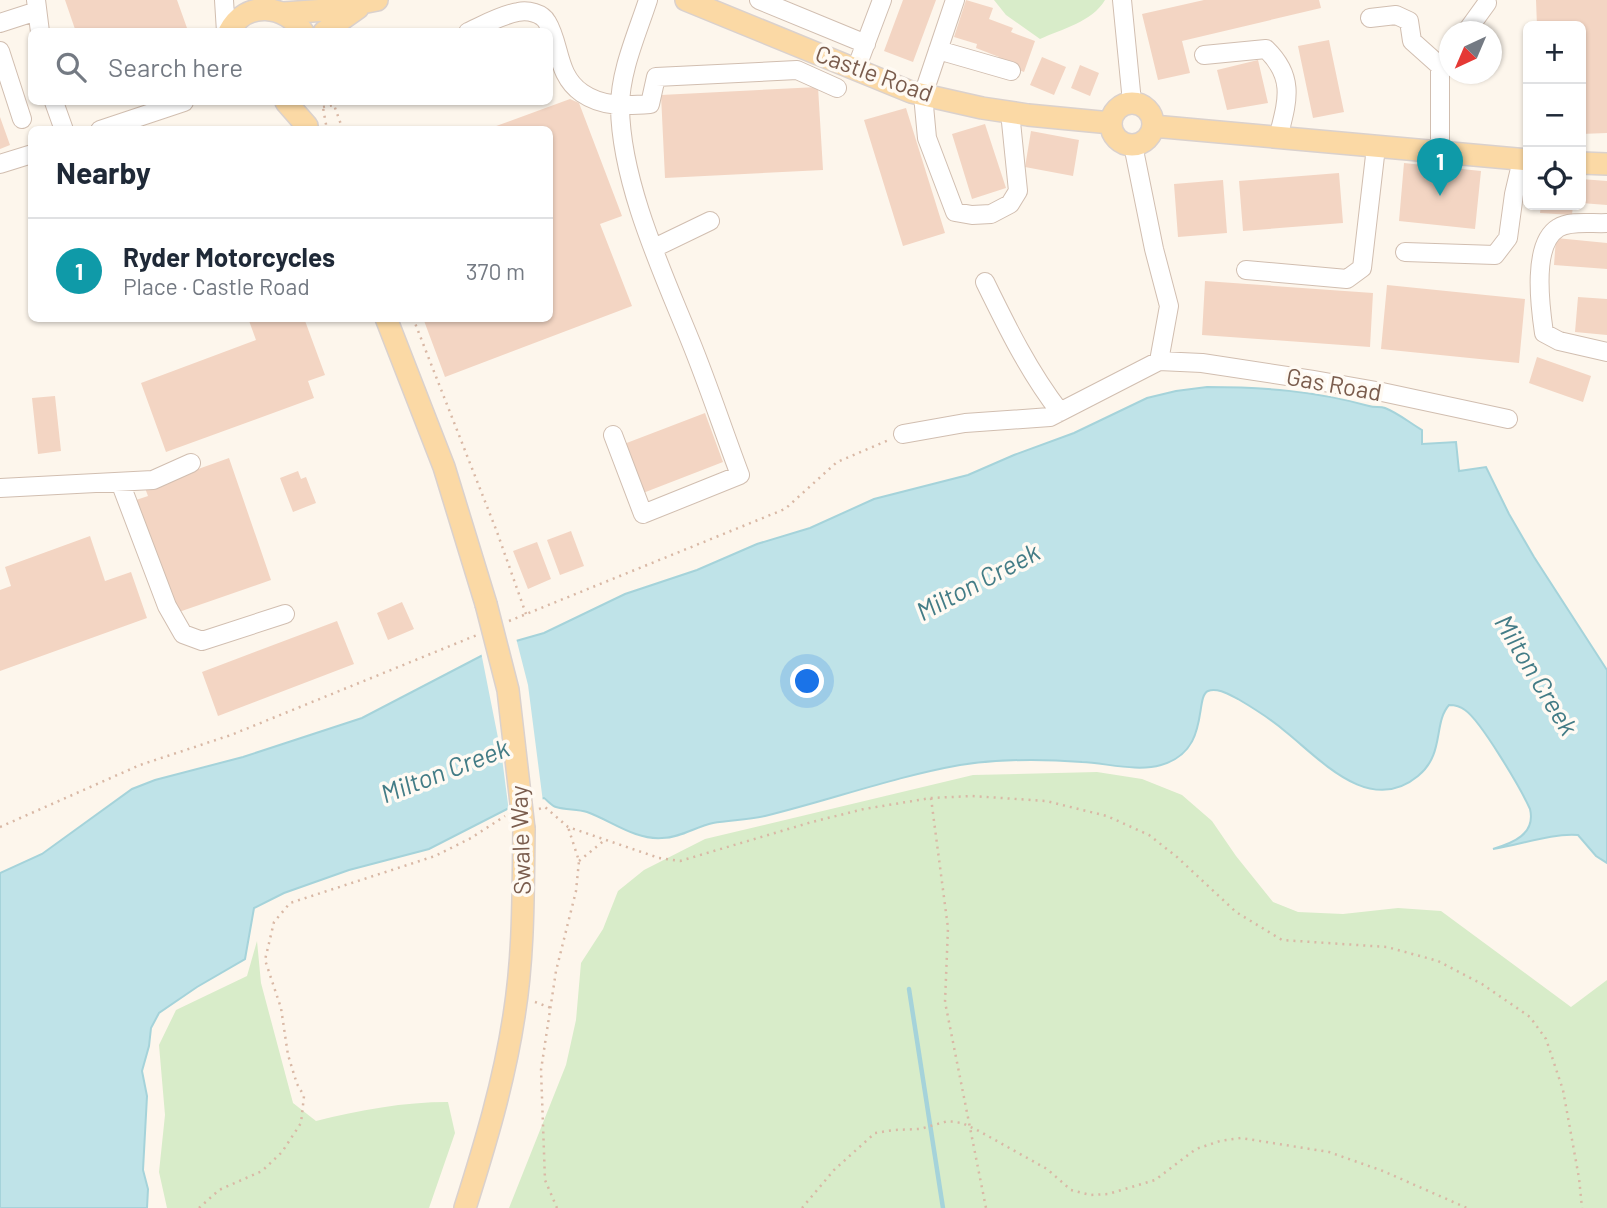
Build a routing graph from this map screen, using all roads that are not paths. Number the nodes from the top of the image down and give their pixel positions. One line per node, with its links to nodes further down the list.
1 (225, 0): 17 (street)
2 (648, 0): 39 (street)
3 (686, 0): 29 (main road, Castle Road)
4 (759, 0): 24 (street)
5 (882, 0): 24 (street)
6 (956, 0): 25 (street)
7 (1122, 0): 34 (street)
8 (370, 2): 12 (main road); 20 (main road)
9 (1487, 4): 14 (street)
10 (252, 5): 12 (main road); 18 (main road)
11 (36, 6): 15 (street); 16 (street)
12 (284, 13): 19 (main road)
13 (1370, 18): 28 (street)
14 (1474, 21)
15 (0, 23)
16 (39, 28)
17 (228, 28)
18 (232, 28)
19 (300, 28)
20 (330, 28)
21 (478, 28): 22 (street)
22 (549, 28)
23 (553, 40): 39 (street)
24 (866, 44): 29 (street)
25 (938, 50): 30 (street); 33 (street)
26 (0, 51): 41 (street)
27 (1204, 55): 48 (street)
28 (1439, 57)
29 (856, 69): 33 (main road, Castle Road)
30 (1011, 71)
31 (1444, 84): 51 (street)
32 (837, 88): 39 (street)
33 (923, 95): 40 (main road, Castle Road); 40 (street)
34 (1132, 102): 42 (main road); 47 (main road)
35 (55, 105): 43 (street)
36 (169, 105): 44 (street)
37 (289, 105): 45 (main road)
38 (302, 105): 46 (main road)
39 (620, 106): 60 (street)
40 (1010, 112): 42 (main road, Castle Road)
41 (22, 119)
42 (1111, 123): 49 (main road)
43 (63, 126)
44 (111, 126)
45 (312, 126)
46 (313, 126)
47 (1153, 127): 48 (main road); 49 (main road)
48 (1279, 138): 50 (main road)
49 (1133, 145): 66 (street)
50 (1376, 147): 51 (main road); 62 (street)
51 (1440, 153): 53 (main road)
52 (28, 155): 55 (street)
53 (1523, 160)
54 (1586, 163): 56 (main road)
55 (0, 164)
56 (1607, 164)
57 (1523, 166): 61 (street)
58 (710, 221): 60 (street)
59 (1607, 223): 65 (street)
60 (654, 248): 70 (street)
61 (1405, 252)
62 (1246, 270)
63 (985, 282): 67 (street)
64 (388, 322): 75 (main road, Swale Way, bridge)
65 (1607, 352)
66 (1159, 361): 67 (street, Gas Road); 68 (street, Gas Road)
67 (1060, 412): 69 (street, Gas Road)
68 (1508, 419)
69 (903, 434)
70 (613, 435)
71 (191, 463): 72 (street)
72 (120, 482): 73 (street); 74 (street)
73 (0, 488)
74 (285, 614)
75 (465, 1208)

